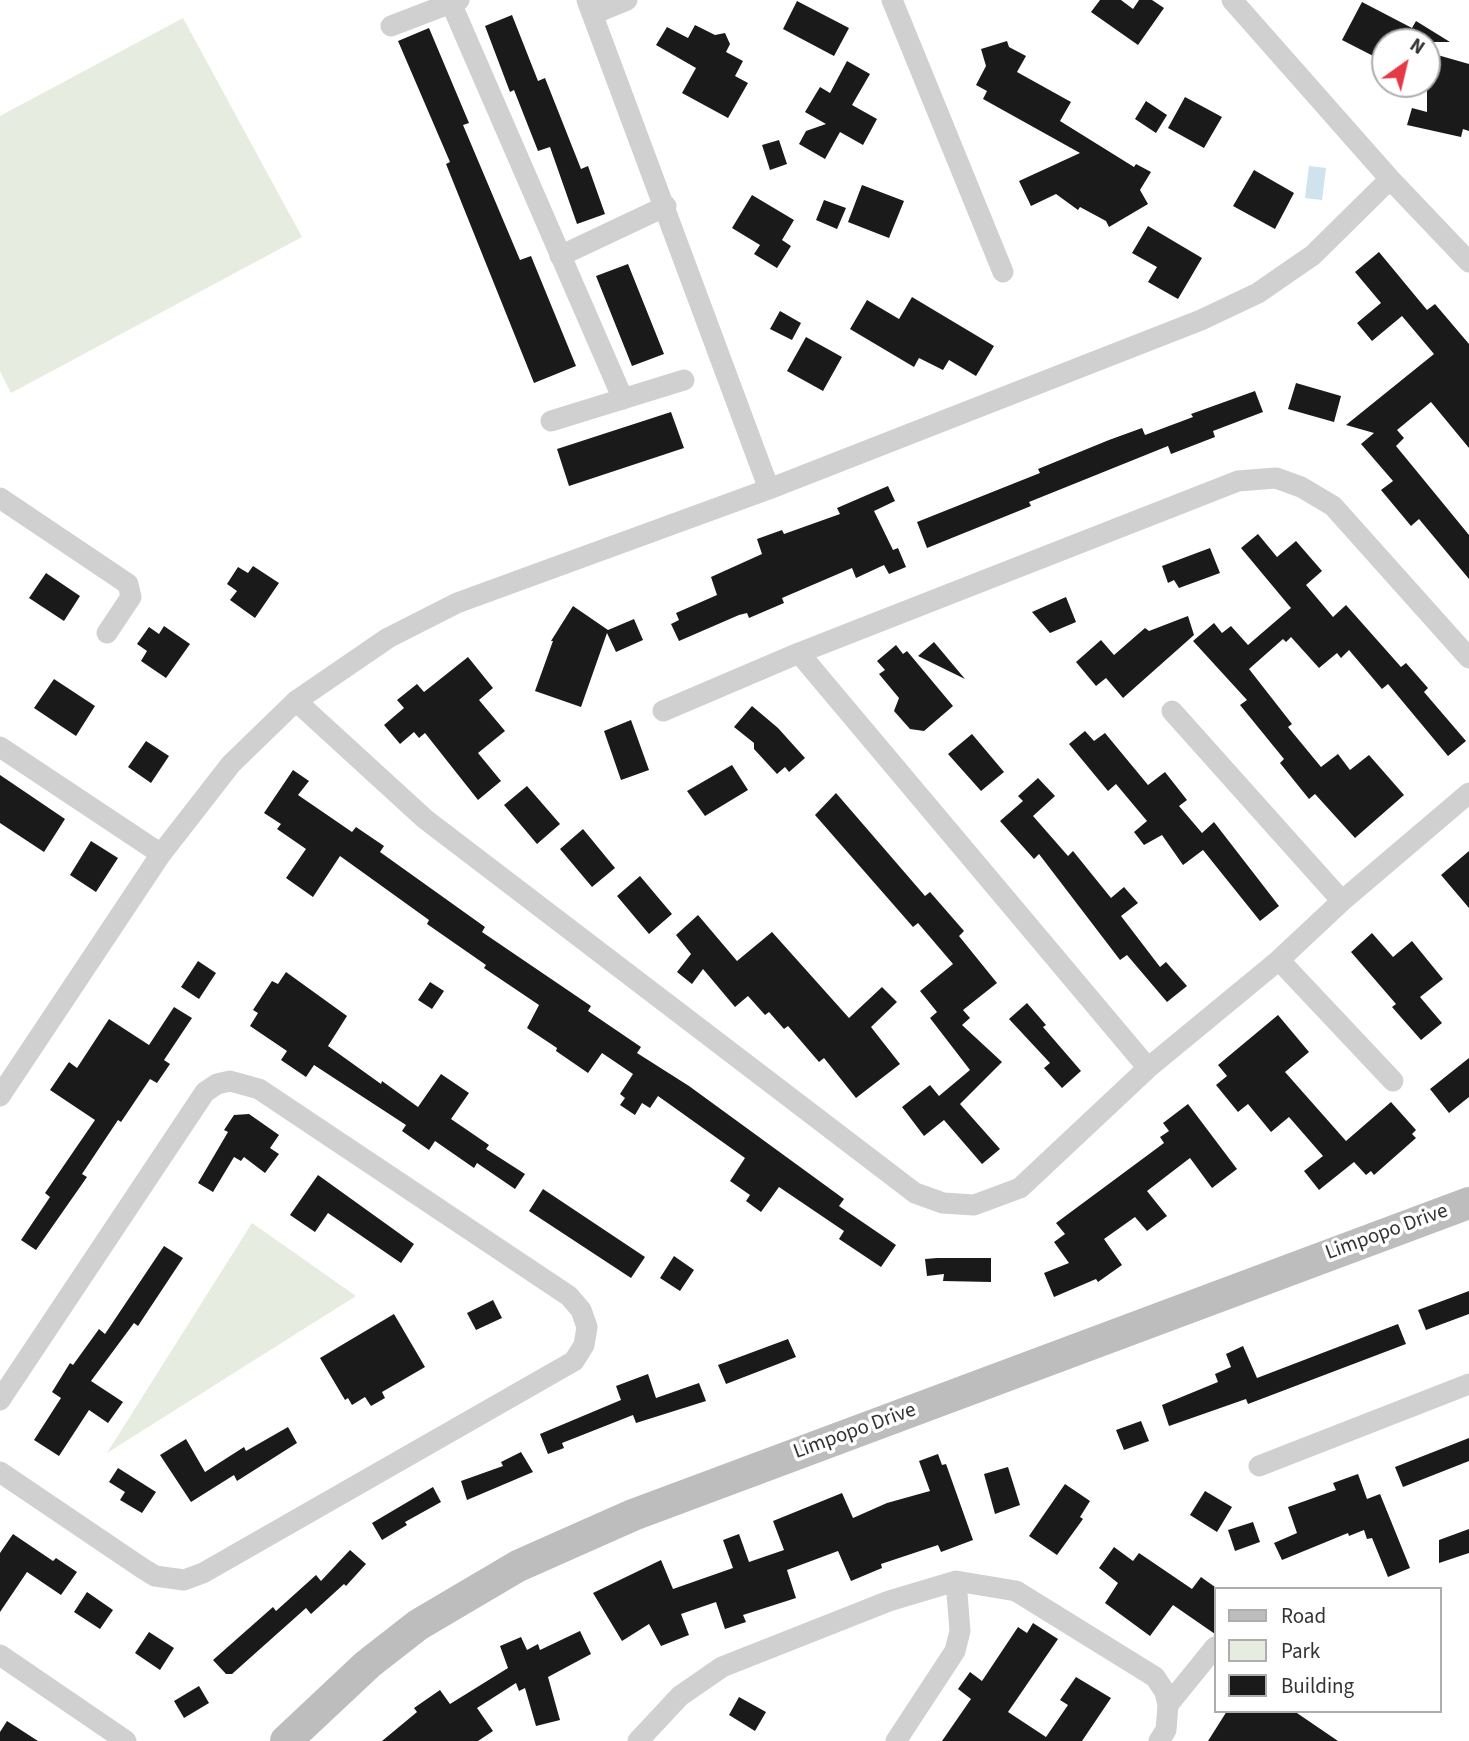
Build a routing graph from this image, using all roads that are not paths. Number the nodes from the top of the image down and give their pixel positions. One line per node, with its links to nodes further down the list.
1 (627, 0): 5 (street)
2 (892, 0): 11 (street)
3 (1232, 0): 7 (street)
4 (455, 2): 6 (street); 9 (street)
5 (590, 7): 8 (street)
6 (391, 26)
7 (1390, 179): 10 (street); 15 (street)
8 (666, 206): 9 (street); 15 (street)
9 (560, 256): 13 (street)
10 (1469, 261)
11 (1003, 272)
12 (684, 380): 13 (street)
13 (624, 399): 14 (street)
14 (551, 421)
15 (769, 489): 20 (street)
16 (0, 498): 17 (street)
17 (107, 633)
18 (799, 653): 19 (street); 21 (street); 28 (street)
19 (1469, 658)
20 (296, 701): 25 (street); 28 (street)
21 (663, 711)
22 (1172, 711): 26 (street)
23 (0, 747): 25 (street)
24 (1469, 793): 26 (street)
25 (161, 854): 30 (street)
26 (1342, 901): 27 (street)
27 (1279, 960): 28 (street); 29 (street)
28 (1148, 1068)
29 (1393, 1082)
30 (0, 1096)
31 (1469, 1203): 41 (street, Limpopo Drive)
32 (1469, 1384): 34 (street)
33 (0, 1400): 35 (street)
34 (1259, 1466)
35 (0, 1472)
36 (956, 1581): 39 (street); 42 (street); 43 (street)
37 (1214, 1648): 39 (street)
38 (0, 1655): 40 (street)
39 (1168, 1705): 44 (street)
40 (126, 1741)
41 (286, 1741)
42 (638, 1741)
43 (896, 1741)
44 (1159, 1741)

